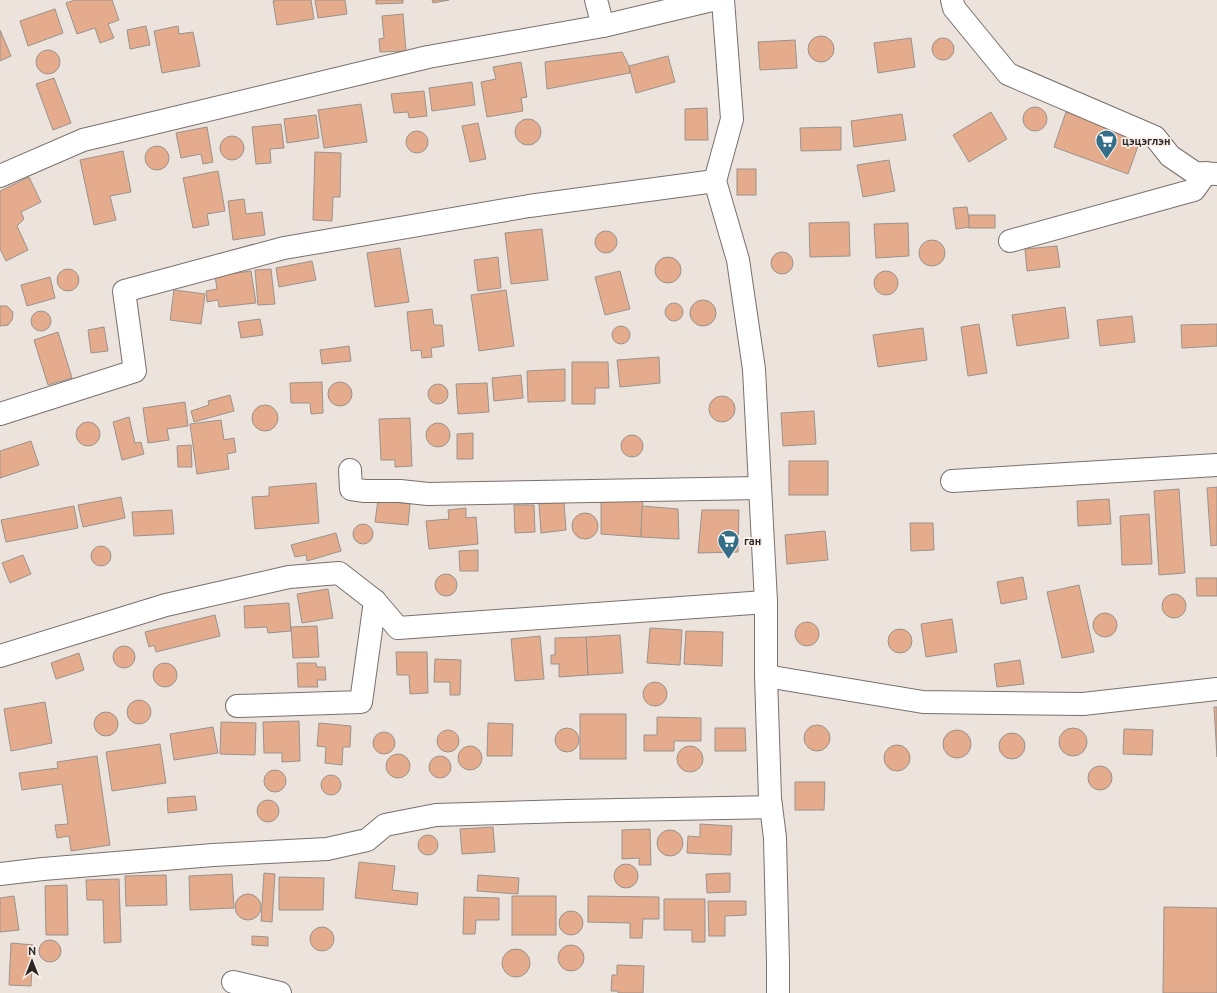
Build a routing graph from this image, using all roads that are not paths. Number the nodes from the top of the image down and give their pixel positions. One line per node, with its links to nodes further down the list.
1 (596, 0): 5 (street)
2 (712, 0): 5 (street)
3 (723, 0): 8 (street)
4 (952, 0): 6 (street)
5 (603, 26): 7 (street)
6 (1212, 173): 9 (street)
7 (0, 176)
8 (715, 181): 10 (street); 14 (street)
9 (1010, 241)
10 (0, 414)
11 (1217, 465): 13 (street)
12 (350, 470): 14 (street)
13 (952, 481)
14 (760, 488): 16 (street)
15 (375, 601): 16 (street); 17 (street); 20 (street)
16 (766, 602): 18 (street)
17 (0, 656)
18 (766, 676): 19 (street); 21 (street)
19 (1217, 689)
20 (237, 706)
21 (771, 807): 22 (street); 25 (street)
22 (0, 874)
23 (232, 982): 24 (street)
24 (280, 993)
25 (778, 993)

